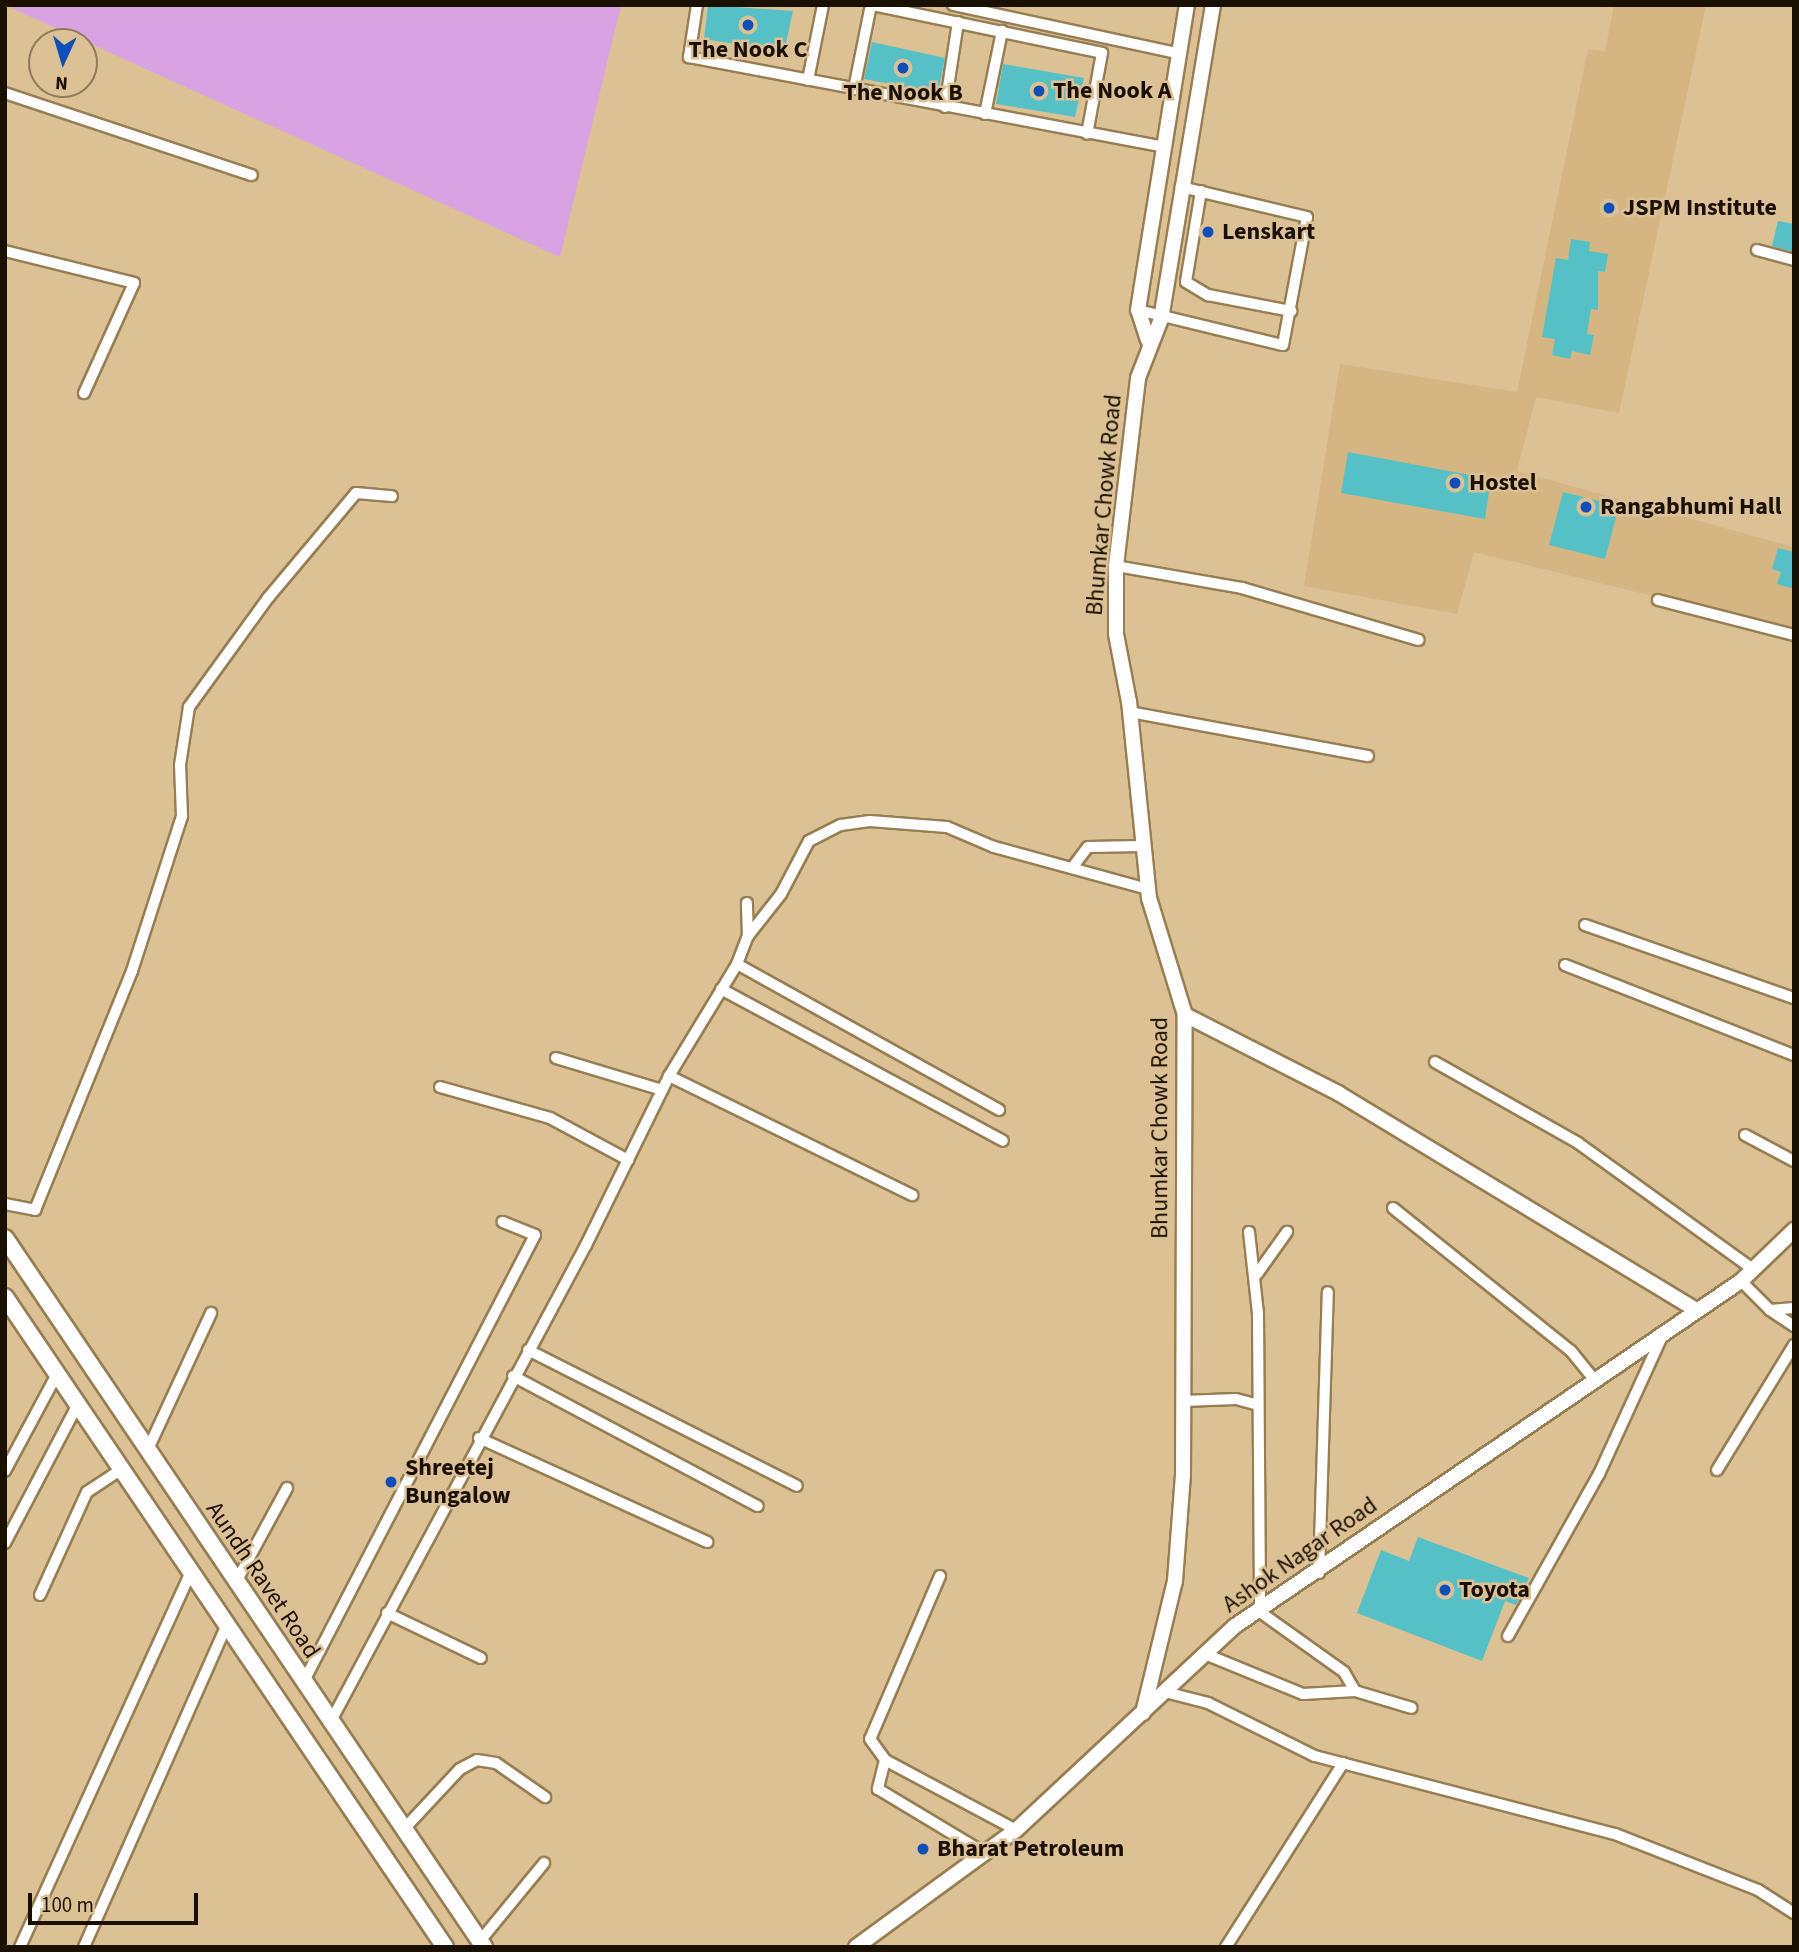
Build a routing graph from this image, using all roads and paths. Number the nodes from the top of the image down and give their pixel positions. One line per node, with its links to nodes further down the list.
1 (697, 5): 12 (street)
2 (823, 5): 12 (street)
3 (872, 5): 8 (street); 13 (street)
4 (953, 5): 7 (street)
5 (1187, 5): 10 (street)
6 (1213, 5): 11 (street, Bhumkar Chowk Road)
7 (1009, 11): 10 (street)
8 (958, 22): 9 (street); 15 (street)
9 (1002, 31): 16 (street); 17 (street)
10 (1177, 53): 11 (street); 18 (street)
11 (1203, 58): 20 (street, Bhumkar Chowk Road)
12 (808, 80): 13 (street)
13 (854, 89): 15 (street)
14 (5, 93): 19 (street)
15 (945, 107): 16 (street)
16 (985, 114): 17 (street)
17 (1087, 134): 18 (street)
18 (1160, 146): 25 (street)
19 (252, 175)
20 (1181, 187): 21 (street); 27 (street, Bhumkar Chowk Road)
21 (1201, 191): 26 (street); 26 (street)
22 (1757, 250): 24 (street)
23 (5, 251): 29 (street)
24 (1794, 260)
25 (1138, 310): 27 (street); 28 (street)
26 (1291, 311): 27 (street)
27 (1161, 319): 28 (street, Bhumkar Chowk Road)
28 (1148, 340): 31 (street, Bhumkar Chowk Road)
29 (84, 393)
30 (392, 496): 60 (street)
31 (1116, 566): 34 (street); 35 (street, Bhumkar Chowk Road)
32 (1658, 600): 33 (street)
33 (1794, 635)
34 (1419, 639)
35 (1130, 712): 36 (street); 37 (street, Bhumkar Chowk Road)
36 (1368, 756)
37 (1142, 846): 38 (street); 39 (street, Bhumkar Chowk Road)
38 (1072, 869): 39 (street); 42 (street)
39 (1148, 889): 47 (street, Bhumkar Chowk Road)
40 (747, 903): 42 (street)
41 (1586, 925): 46 (street)
42 (748, 936): 43 (street)
43 (737, 964): 45 (street); 54 (street)
44 (1565, 965): 48 (street)
45 (721, 989): 51 (street); 56 (street)
46 (1794, 999)
47 (1185, 1015): 73 (street); 83 (street, Bhumkar Chowk Road)
48 (1794, 1055)
49 (556, 1058): 53 (street)
50 (1435, 1062): 67 (street)
51 (669, 1076): 53 (street); 59 (street)
52 (440, 1087): 57 (street)
53 (662, 1090): 57 (street)
54 (999, 1110)
55 (1745, 1135): 58 (street)
56 (1003, 1140)
57 (628, 1160): 79 (street)
58 (1794, 1161)
59 (912, 1195)
60 (5, 1204)
61 (1392, 1208): 82 (street)
62 (503, 1222): 107 (street)
63 (1794, 1230): 67 (street, Ashok Nagar Road)
64 (1249, 1232): 68 (street)
65 (1287, 1232): 68 (street)
66 (5, 1238): 87 (main road, Aundh Ravet Road)
67 (1753, 1269): 69 (street, Ashok Nagar Road)
68 (1257, 1274): 85 (street)
69 (1741, 1281): 73 (street, Ashok Nagar Road); 74 (street)
70 (1328, 1293): 97 (street)
71 (5, 1297): 80 (main road)
72 (1794, 1308): 74 (street)
73 (1696, 1310): 77 (street, Ashok Nagar Road)
74 (1770, 1310): 76 (street)
75 (211, 1313): 87 (street)
76 (1794, 1326)
77 (1664, 1332): 82 (street, Ashok Nagar Road); 104 (street)
78 (1794, 1345): 89 (street)
79 (528, 1350): 81 (street); 91 (street)
80 (57, 1374): 84 (main road); 90 (street)
81 (513, 1376): 86 (street); 93 (street)
82 (1593, 1378): 97 (street, Ashok Nagar Road)
83 (1183, 1401): 85 (street); 111 (street, Bhumkar Chowk Road)
84 (78, 1404): 88 (main road); 95 (street)
85 (1258, 1405): 101 (street)
86 (479, 1438): 94 (street); 102 (street)
87 (148, 1449): 99 (main road, Aundh Ravet Road)
88 (122, 1469): 96 (main road); 100 (street)
89 (1717, 1470)
90 (5, 1471)
91 (797, 1486)
92 (287, 1488): 99 (street)
93 (758, 1506)
94 (707, 1542)
95 (5, 1543)
96 (191, 1572): 103 (main road); 122 (street)
97 (1320, 1573): 101 (street, Ashok Nagar Road)
98 (940, 1576): 113 (street)
99 (236, 1582): 107 (main road, Aundh Ravet Road)
100 (40, 1595)
101 (1260, 1612): 105 (street, Ashok Nagar Road); 108 (street)
102 (387, 1613): 106 (street); 112 (street)
103 (227, 1625): 123 (street); 124 (main road)
104 (1508, 1636)
105 (1205, 1654): 108 (street); 109 (street, Ashok Nagar Road)
106 (481, 1658)
107 (304, 1681): 112 (main road, Aundh Ravet Road)
108 (1355, 1691): 110 (street)
109 (1165, 1692): 111 (street, Ashok Nagar Road); 114 (street)
110 (1412, 1709)
111 (1143, 1713): 117 (street, Ashok Nagar Road)
112 (331, 1721): 116 (main road, Aundh Ravet Road)
113 (885, 1760): 117 (street); 118 (street)
114 (1343, 1763): 120 (street); 126 (street)
115 (545, 1797): 116 (street)
116 (404, 1829): 121 (main road, Aundh Ravet Road)
117 (1016, 1830): 118 (street, Ashok Nagar Road)
118 (986, 1854): 125 (street, Ashok Nagar Road)
119 (544, 1863): 121 (street)
120 (1794, 1913)
121 (482, 1944)
122 (20, 1947)
123 (84, 1947)
124 (445, 1947)
125 (856, 1947)
126 (1226, 1947)

